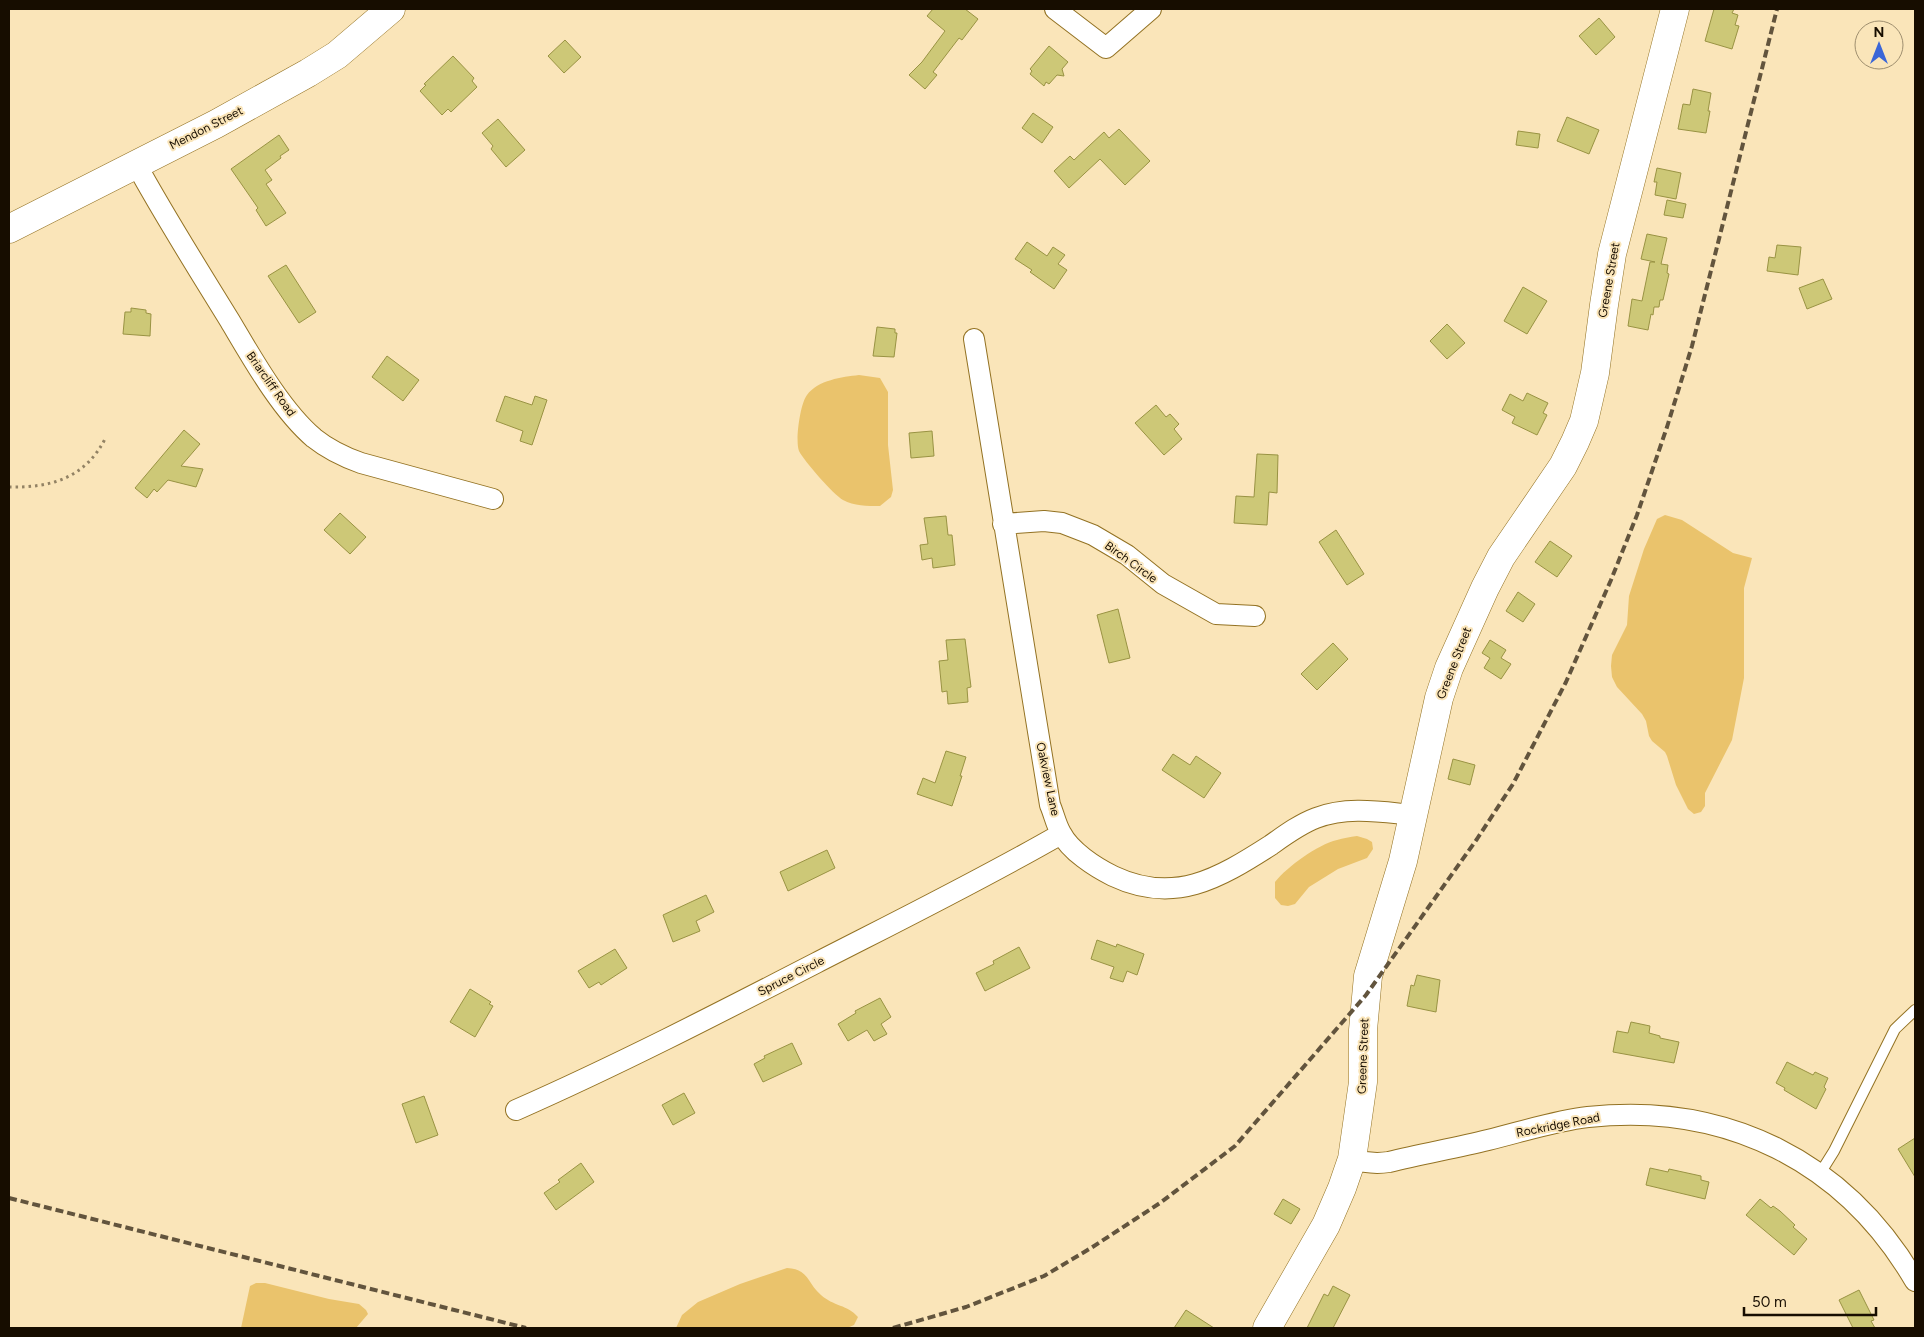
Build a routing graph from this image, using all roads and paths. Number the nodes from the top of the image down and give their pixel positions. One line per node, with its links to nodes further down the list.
1 (391, 9): 5 (street, Mendon Street)
2 (1056, 9): 3 (street)
3 (1151, 9)
4 (1675, 9): 13 (street, Greene Street)
5 (136, 164): 6 (street, Mendon Street); 10 (street, Briarcliff Road)
6 (12, 225)
7 (974, 339): 11 (street, Oakview Lane)
8 (106, 437): 9 (path)
9 (9, 487)
10 (493, 499)
11 (1004, 524): 12 (street, Birch Circle); 14 (street, Oakview Lane)
12 (1255, 616)
13 (1414, 815): 14 (street, Oakview Lane); 17 (street, Greene Street)
14 (1061, 834): 16 (street, Spruce Circle)
15 (1915, 1010): 18 (lane)
16 (516, 1110)
17 (1352, 1159): 18 (street, Rockridge Road); 20 (street, Greene Street)
18 (1819, 1175): 19 (street, Rockridge Road)
19 (1915, 1281)
20 (1267, 1328)

